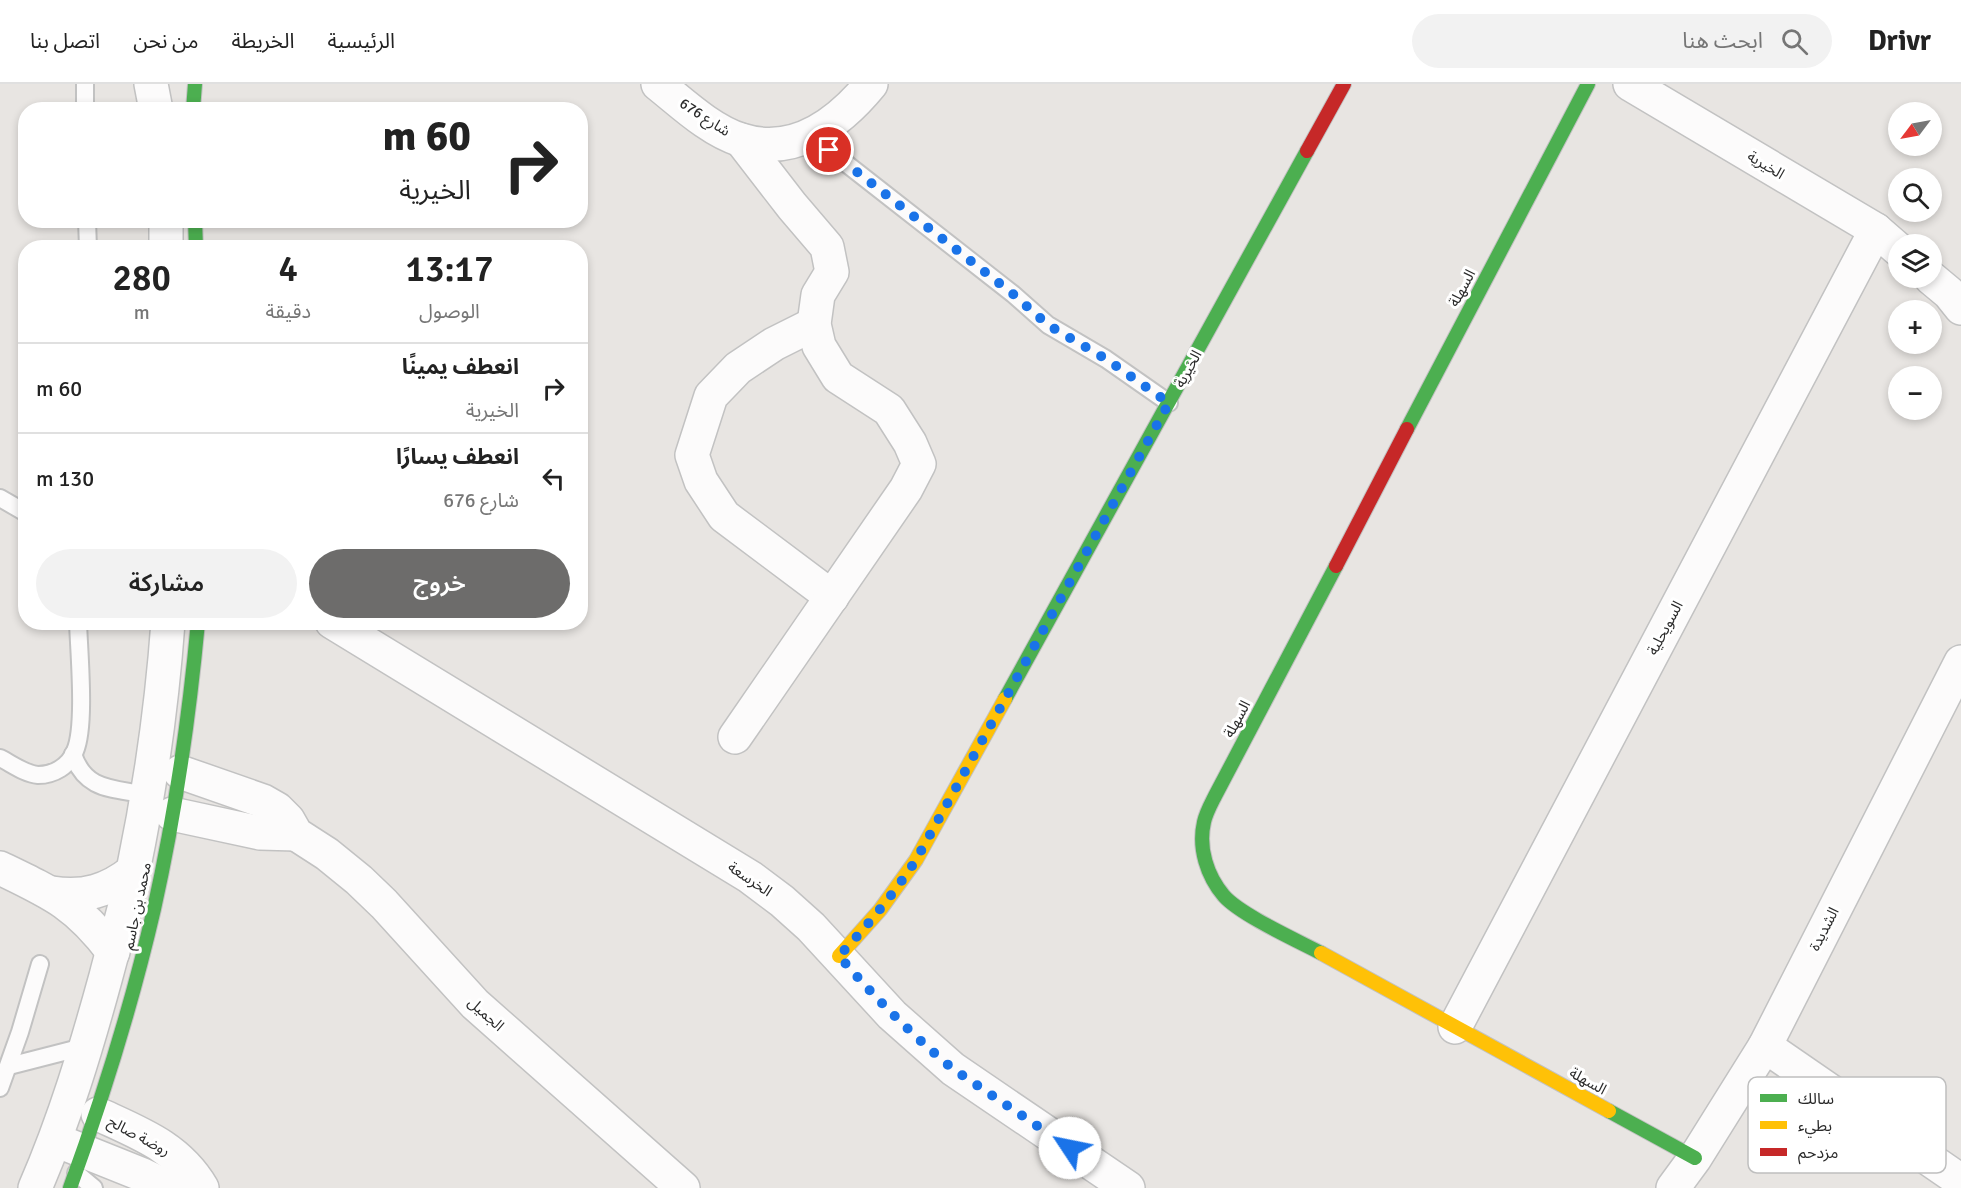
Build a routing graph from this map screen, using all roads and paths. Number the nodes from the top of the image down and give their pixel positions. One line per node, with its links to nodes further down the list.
1 (85, 84): 8 (lane)
2 (151, 84): 9 (street)
3 (658, 84): 11 (street, شارع 676)
4 (871, 84): 10 (street)
5 (1344, 84): 14 (street, الخيرية)
6 (1587, 84): 36 (street, السهلة)
7 (1630, 84): 12 (street, الخيرية)
8 (85, 102)
9 (154, 102)
10 (811, 136): 11 (street, شارع 676); 14 (lane)
11 (741, 140): 13 (street)
12 (1887, 240): 36 (street, السويحلية)
13 (814, 324): 17 (street); 17 (street)
14 (1169, 403): 34 (street, الخيرية)
15 (0, 498): 16 (lane)
16 (18, 508)
17 (832, 597): 23 (street)
18 (78, 630): 24 (lane)
19 (188, 630): 27 (street)
20 (190, 630): 26 (street, محمد بن جاسم)
21 (345, 630): 34 (street, الخرسعة)
22 (1961, 662): 38 (street, الشديدة)
23 (735, 737)
24 (73, 754): 25 (lane); 27 (lane)
25 (0, 758)
26 (180, 772): 28 (street, محمد بن جاسم); 29 (street, الجميل)
27 (146, 795): 31 (street)
28 (172, 814): 29 (street); 42 (street, محمد بن جاسم)
29 (296, 834): 51 (street, الجميل)
30 (0, 868): 32 (street)
31 (133, 871): 32 (street); 33 (street)
32 (52, 893): 33 (street)
33 (112, 952): 37 (street)
34 (839, 956): 52 (street, الخرسعة)
35 (40, 964): 39 (lane)
36 (1455, 1027): 43 (street, السهلة)
37 (87, 1046): 39 (lane); 44 (street)
38 (1765, 1046): 40 (street); 43 (street, الشديدة)
39 (9, 1066): 41 (lane)
40 (1810, 1077)
41 (0, 1088)
42 (98, 1114): 44 (street, محمد بن جاسم); 50 (street, روضة صالح)
43 (1695, 1158): 53 (street, الشديدة)
44 (71, 1163): 47 (street); 48 (lane); 49 (street)
45 (1946, 1171): 46 (street)
46 (1961, 1181)
47 (35, 1188)
48 (94, 1188)
49 (170, 1188)
50 (202, 1188)
51 (683, 1188)
52 (1128, 1188)
53 (1673, 1188)

